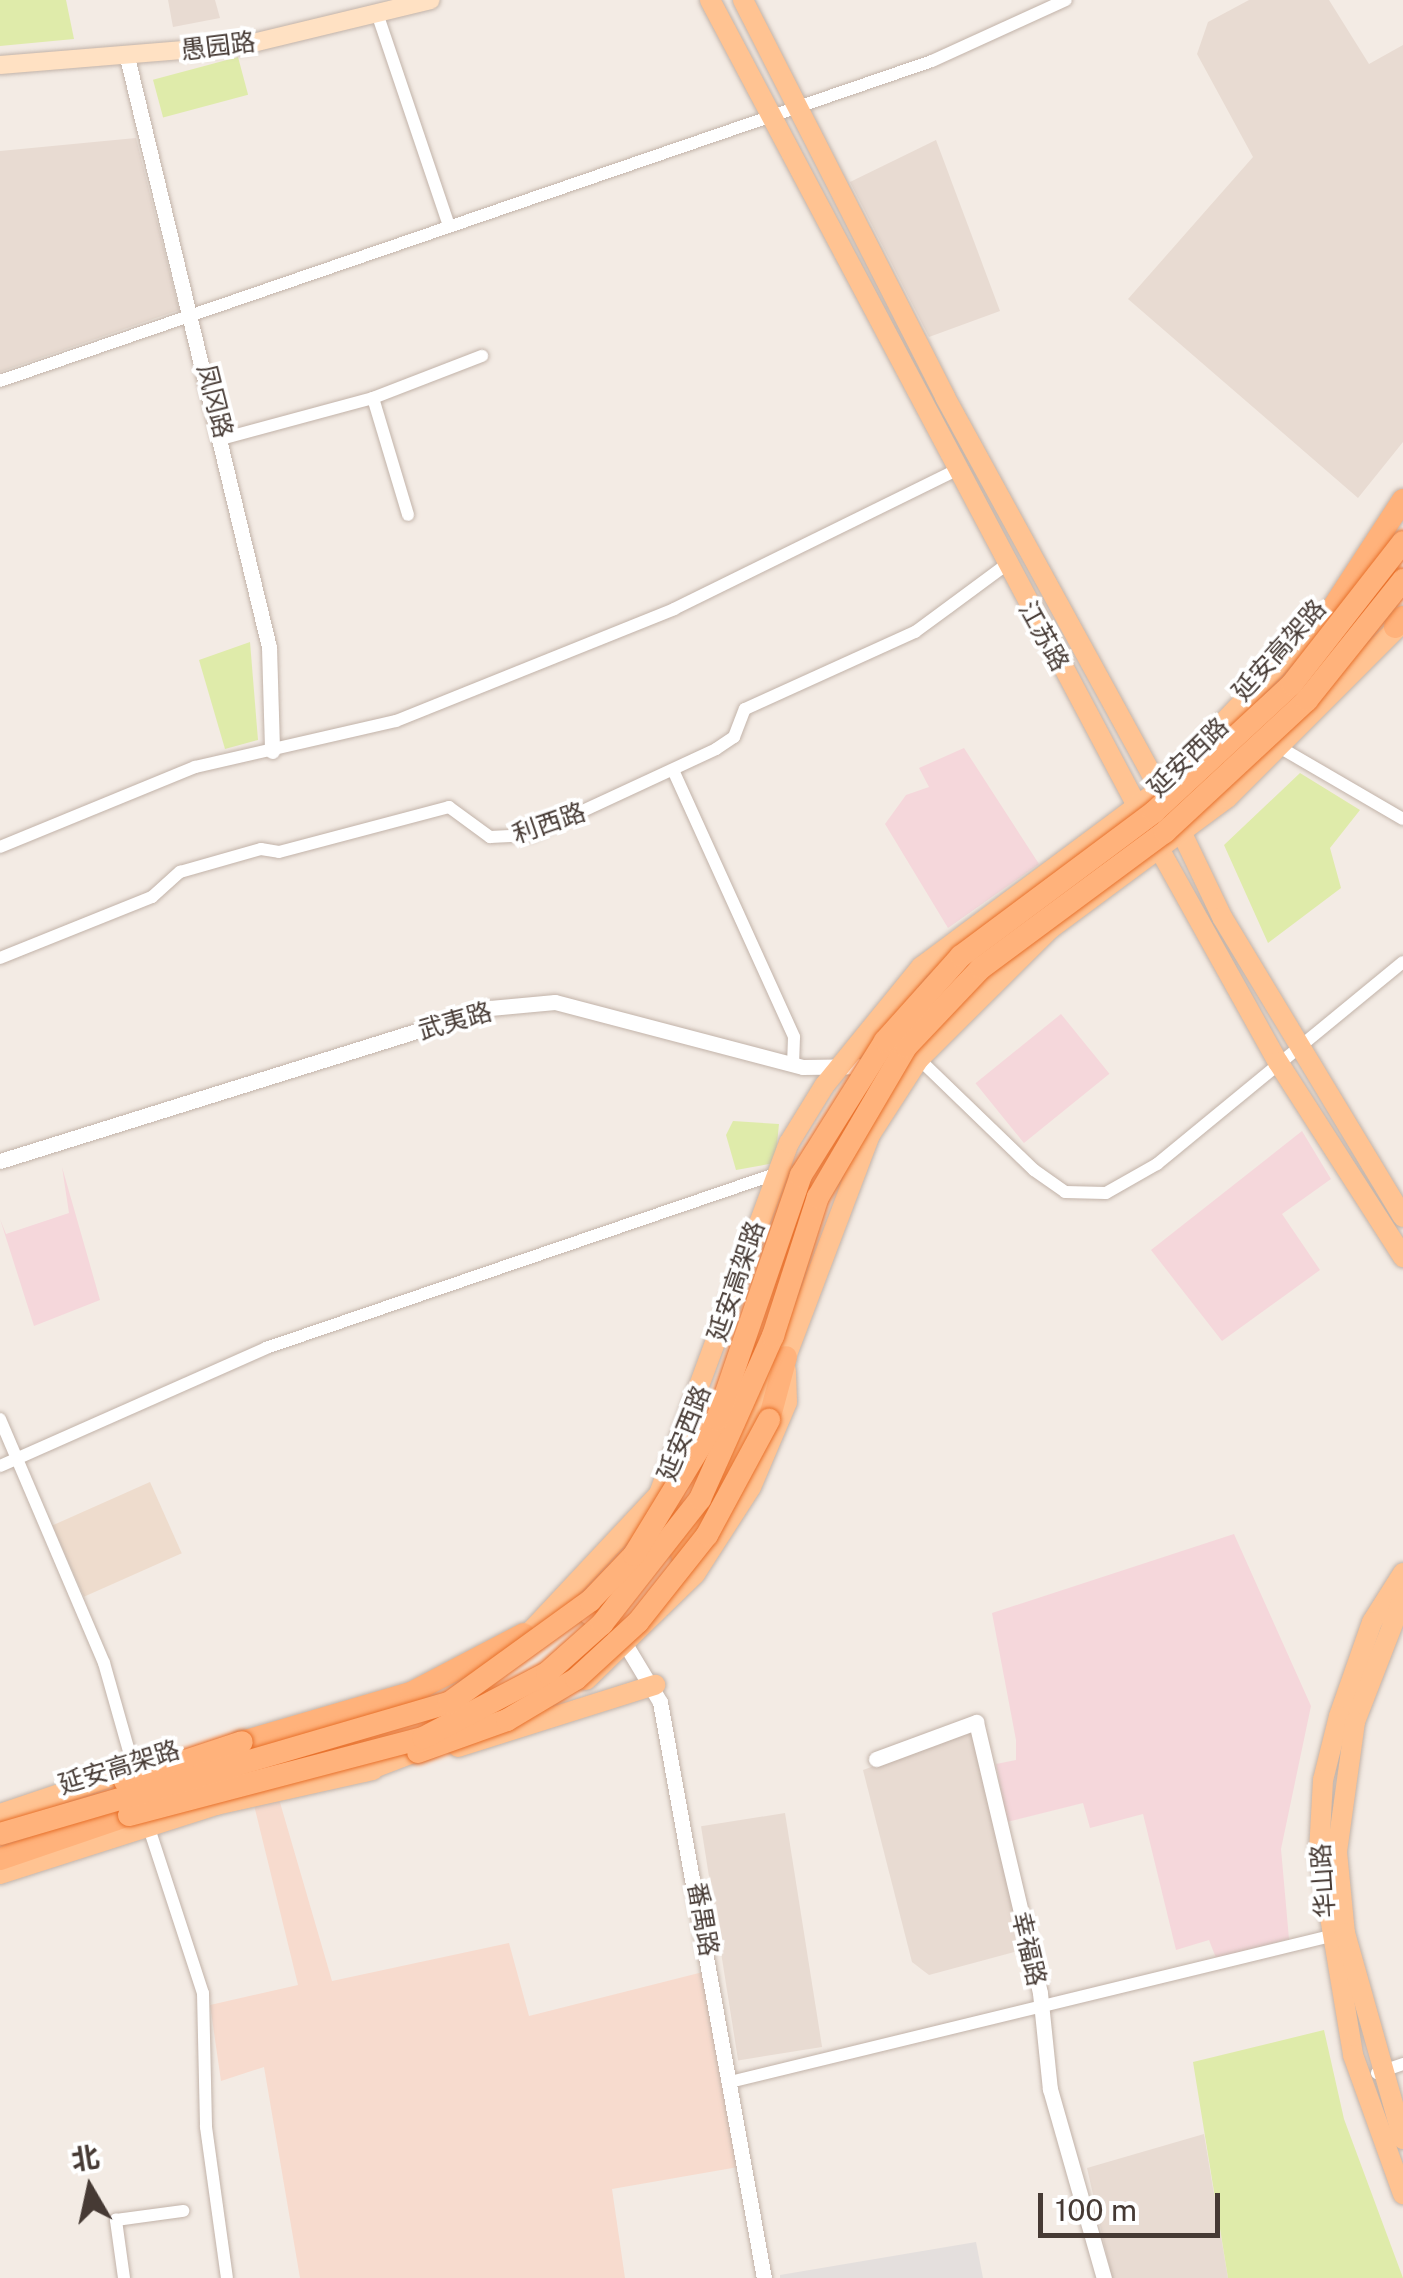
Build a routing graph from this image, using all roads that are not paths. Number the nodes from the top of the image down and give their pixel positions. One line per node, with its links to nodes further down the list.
1 (431, 0): 5 (main road, 愚园路)
2 (710, 0): 9 (main road, 江苏路)
3 (743, 0): 8 (main road, 江苏路)
4 (1066, 0): 8 (street)
5 (378, 16): 6 (main road, 愚园路); 10 (street)
6 (127, 56): 7 (main road, 愚园路); 11 (street, 凤冈路)
7 (0, 65)
8 (798, 109): 9 (street); 28 (main road, 江苏路)
9 (766, 119): 10 (street); 16 (main road, 江苏路)
10 (449, 226): 11 (street)
11 (192, 316): 13 (street); 15 (street, 凤冈路)
12 (482, 356): 14 (street)
13 (0, 381)
14 (373, 398): 15 (street); 18 (street)
15 (225, 438): 26 (street, 凤冈路)
16 (954, 470): 21 (main road, 江苏路); 26 (street)
17 (1403, 500): 23 (highway)
18 (408, 515)
19 (1403, 519): 23 (main road, 延安西路)
20 (1403, 542): 59 (highway, 延安高架路, bridge)
21 (1006, 565): 27 (street, 利西路); 29 (main road, 江苏路)
22 (1403, 580): 57 (highway, 延安高架路, bridge)
23 (1332, 609): 28 (main road, 延安西路)
24 (1401, 619): 25 (main road)
25 (1281, 748): 30 (street); 31 (main road)
26 (272, 751): 32 (street)
27 (673, 770): 34 (street, 利西路); 39 (street)
28 (1160, 789): 29 (main road, 延安西路); 31 (main road, 江苏路)
29 (1137, 806): 33 (main road, 江苏路); 40 (main road, 延安西路)
30 (1403, 819)
31 (1183, 835): 33 (main road); 36 (main road, 江苏路)
32 (0, 848)
33 (1162, 853): 37 (main road); 38 (main road, 江苏路)
34 (0, 958)
35 (1403, 962): 36 (street)
36 (1300, 1047): 38 (street); 43 (main road, 江苏路)
37 (919, 1059): 38 (street); 40 (street, 武夷路); 45 (main road)
38 (1278, 1062): 44 (main road, 江苏路)
39 (792, 1064): 40 (street, 武夷路); 41 (street, 武夷路)
40 (840, 1071): 42 (main road, 延安西路)
41 (0, 1161)
42 (778, 1173): 47 (street); 51 (main road, 延安西路)
43 (1403, 1218)
44 (1403, 1257)
45 (786, 1357): 53 (main road); 57 (highway, bridge)
46 (0, 1419): 47 (street)
47 (20, 1458): 48 (street); 58 (street)
48 (0, 1466)
49 (1403, 1572): 65 (main road, 华山路)
50 (1403, 1598): 65 (main road, 华山路)
51 (567, 1599): 52 (main road, 延安西路); 53 (street, 番禺路)
52 (524, 1634): 58 (main road, 延安西路); 59 (highway, bridge)
53 (618, 1641): 54 (street, 番禺路); 55 (main road); 57 (main road)
54 (655, 1685): 55 (main road); 69 (street, 番禺路)
55 (458, 1747): 57 (main road)
56 (876, 1758): 66 (street, 幸福路)
57 (361, 1764): 61 (main road); 63 (highway, 延安高架路, bridge)
58 (136, 1776): 60 (main road); 62 (main road)
59 (64, 1812): 62 (highway, 延安高架路, bridge)
60 (0, 1814)
61 (148, 1825): 64 (main road); 74 (street)
62 (0, 1835)
63 (0, 1859)
64 (0, 1874)
65 (1336, 1934): 66 (street); 68 (main road, 华山路)
66 (1039, 2009): 69 (street); 76 (street, 幸福路)
67 (1403, 2064): 68 (street)
68 (1370, 2076): 70 (main road, 华山路); 71 (main road, 华山路)
69 (730, 2082): 75 (street, 番禺路)
70 (1403, 2140)
71 (1403, 2194)
72 (183, 2211): 73 (street)
73 (124, 2278)
74 (228, 2278)
75 (764, 2278)
76 (1104, 2278)

